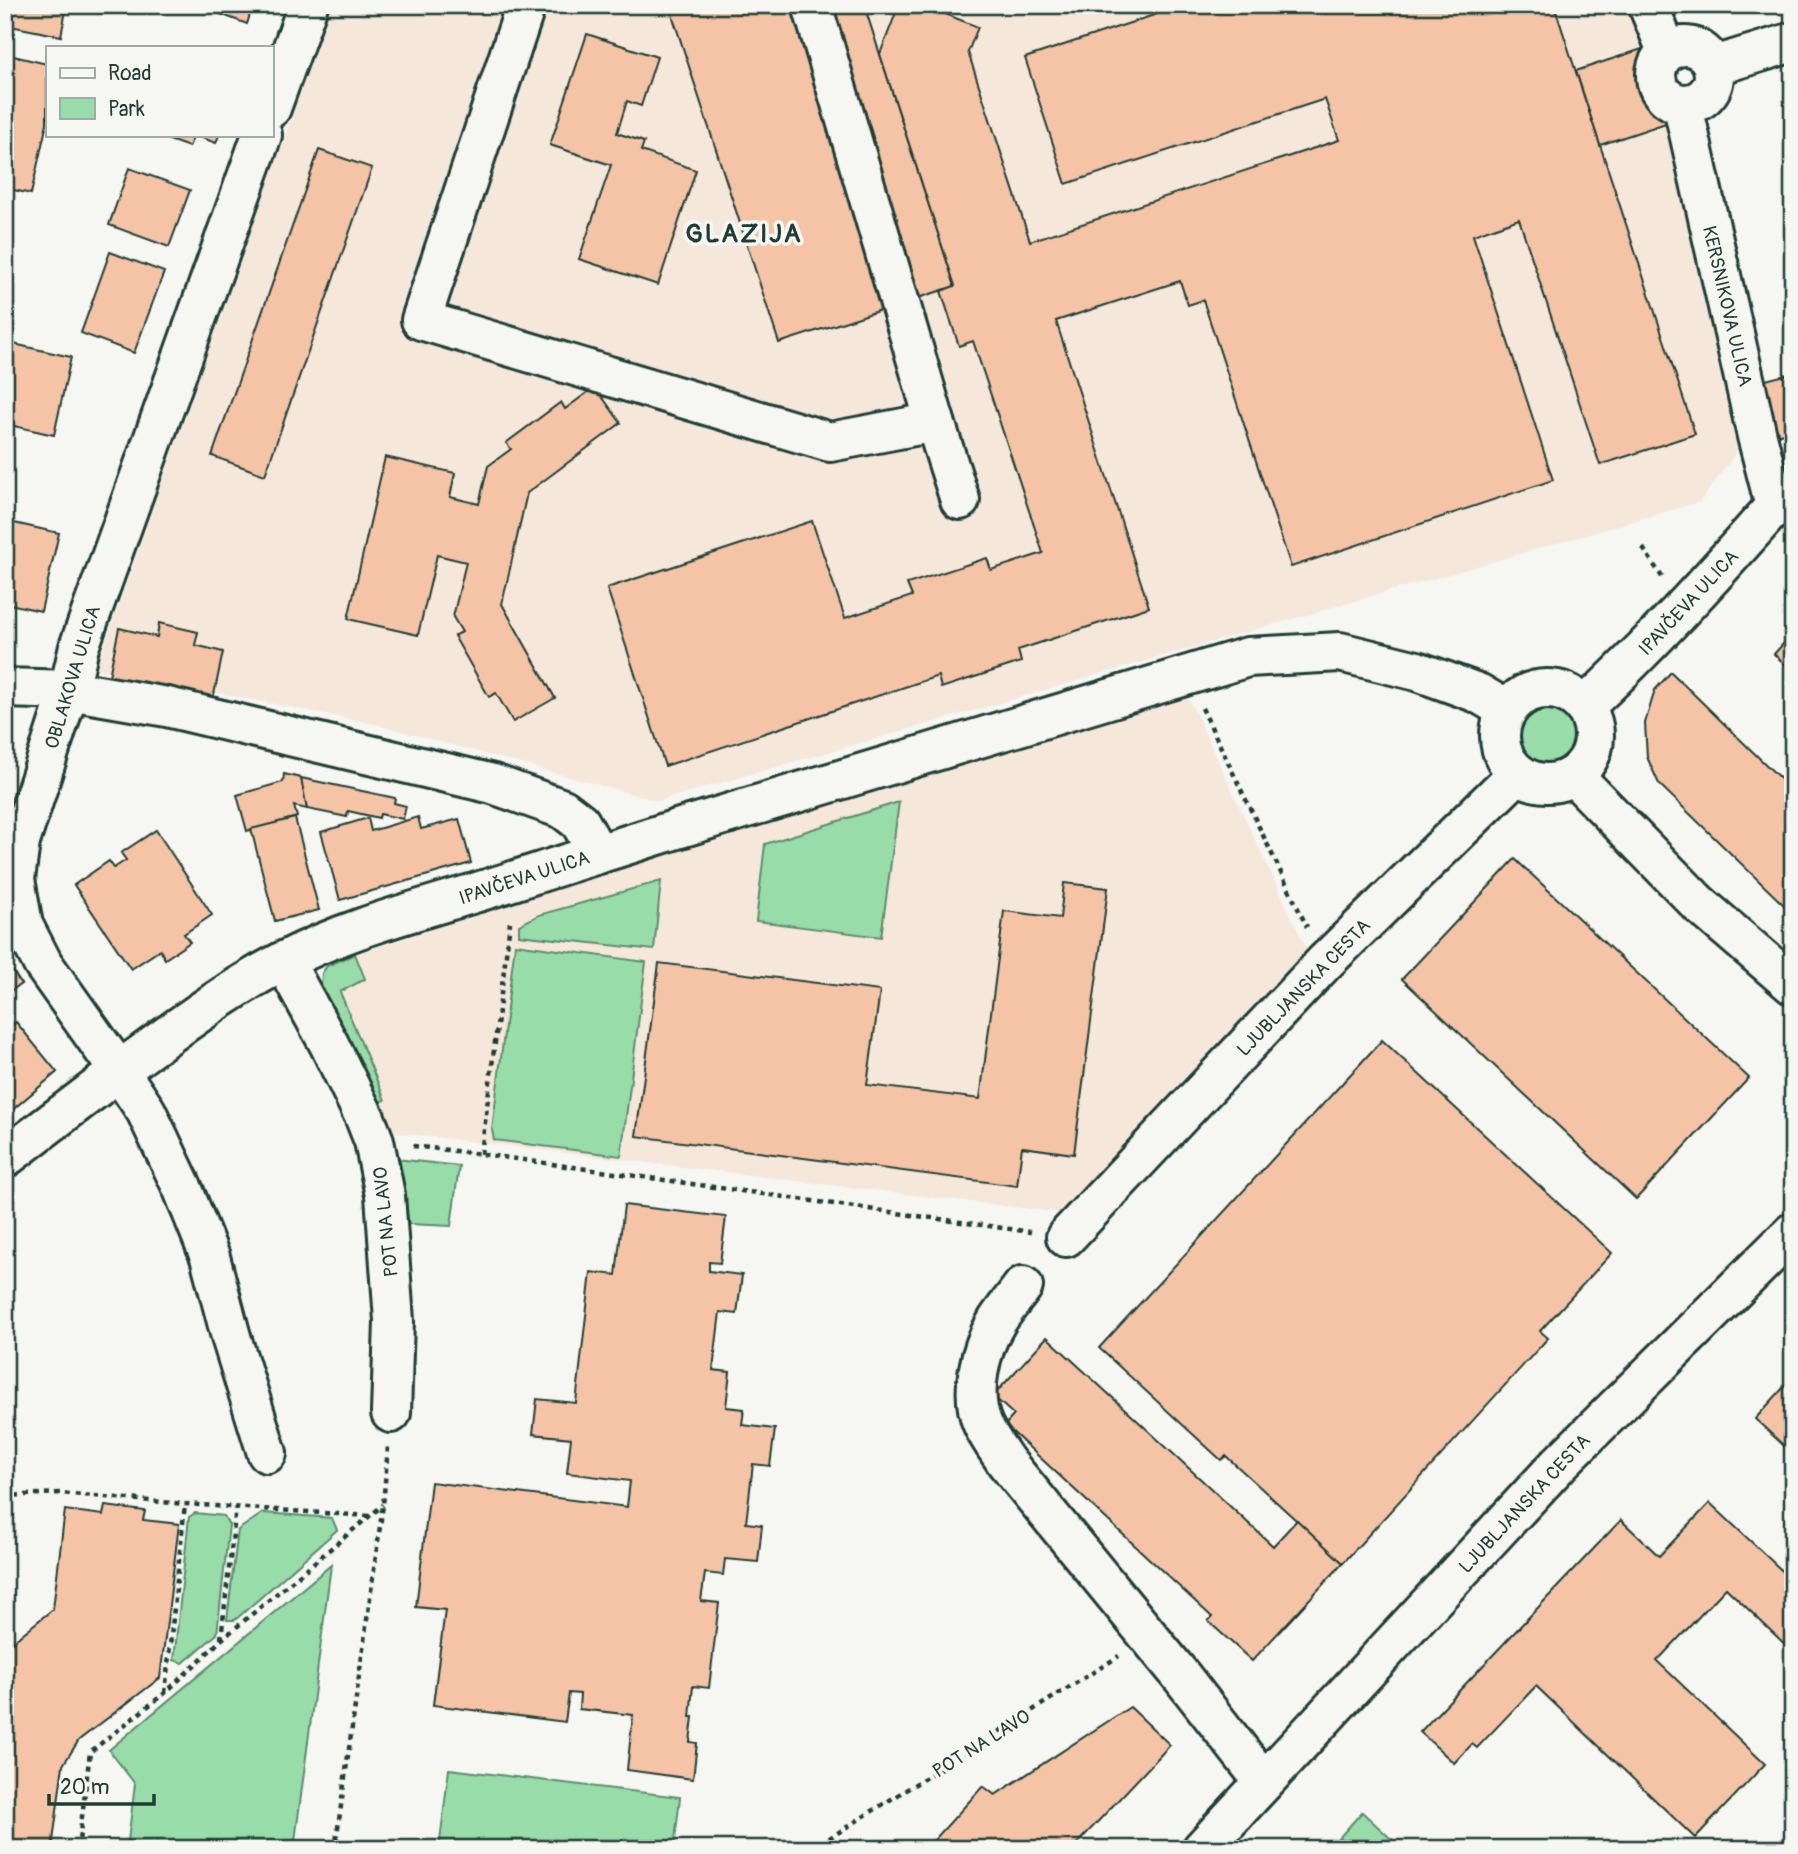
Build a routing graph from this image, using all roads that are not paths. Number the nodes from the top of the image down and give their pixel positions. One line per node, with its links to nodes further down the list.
1 (308, 5): 8 (street)
2 (526, 5): 11 (street)
3 (813, 5): 11 (street)
4 (1648, 5): 6 (street)
5 (1793, 42): 7 (street)
6 (1667, 51): 7 (street); 9 (street)
7 (1714, 66): 9 (street)
8 (273, 102)
9 (1683, 106): 13 (street, KERSNIKOVA ULICA)
10 (262, 136): 15 (street, OBLAKOVA ULICA)
11 (935, 422): 12 (street)
12 (960, 500)
13 (1784, 504): 16 (street, IPAVČEVA ULICA)
14 (5, 688): 15 (street, IPAVČEVA ULICA)
15 (69, 690): 20 (street, IPAVČEVA ULICA); 23 (street, OBLAKOVA ULICA)
16 (1584, 707): 17 (street); 19 (street)
17 (1507, 710): 18 (street); 20 (street)
18 (1517, 774): 19 (street); 26 (street, LJUBLJANSKA CESTA)
19 (1573, 776): 22 (street)
20 (598, 855): 21 (street, IPAVČEVA ULICA)
21 (284, 961): 23 (street, IPAVČEVA ULICA); 28 (street, POT NA LAVO)
22 (1793, 985)
23 (119, 1071): 24 (street); 29 (street, OBLAKOVA ULICA)
24 (5, 1158)
25 (1793, 1232): 30 (street, LJUBLJANSKA CESTA)
26 (1066, 1237)
27 (1023, 1286): 30 (street)
28 (391, 1413)
29 (267, 1453)
30 (1264, 1782): 31 (street, LJUBLJANSKA CESTA)
31 (1202, 1849)

